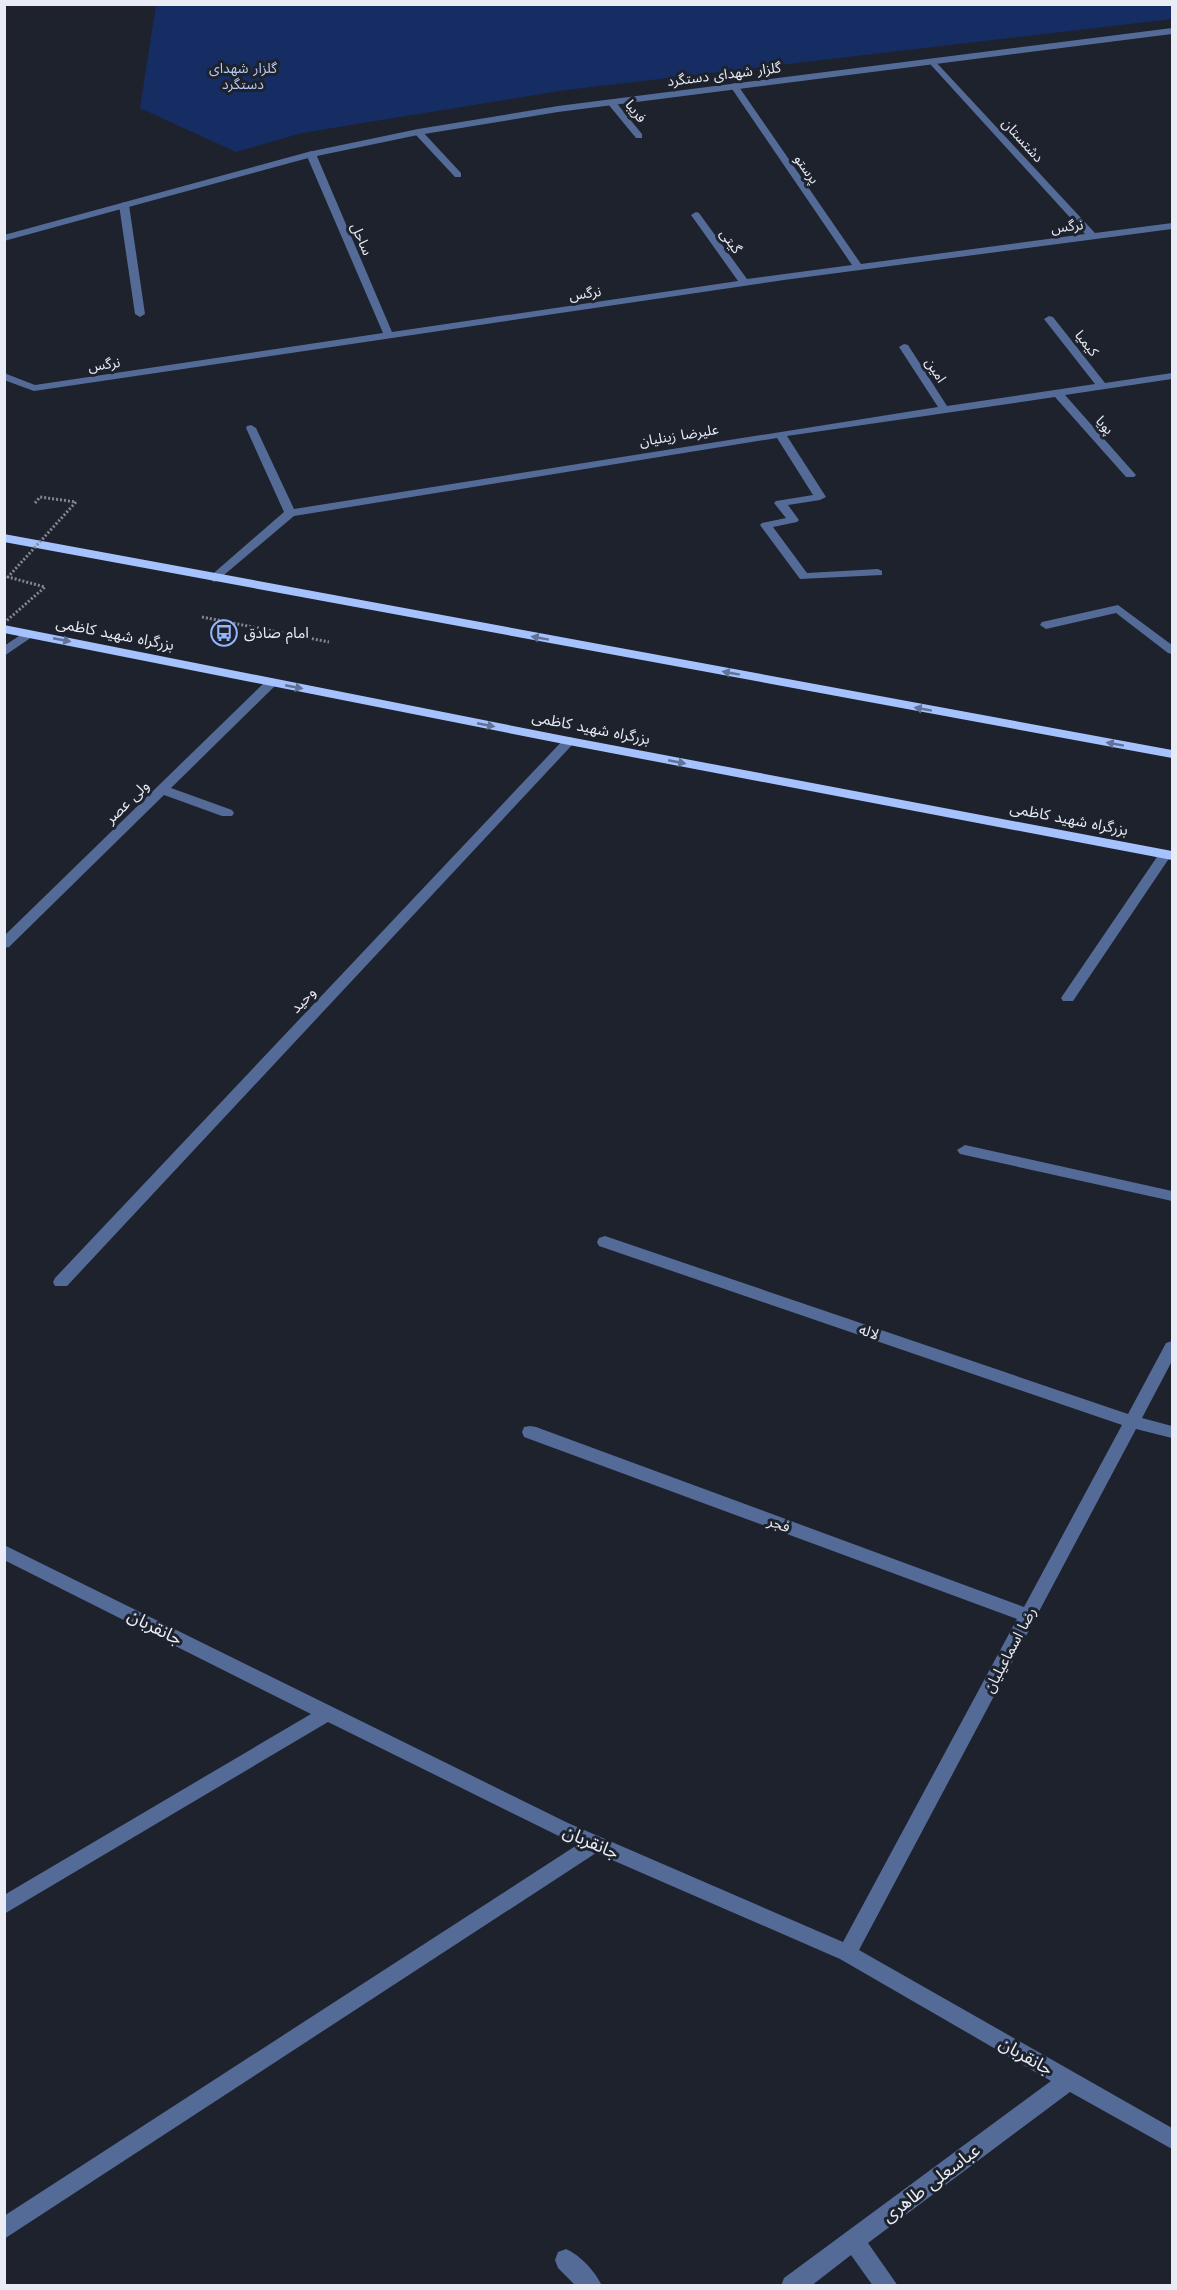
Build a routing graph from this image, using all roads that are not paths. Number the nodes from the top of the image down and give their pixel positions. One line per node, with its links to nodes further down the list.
1 (1173, 31): 2 (street, گلزار شهدای دستگرد)
2 (934, 63): 3 (street, گلزار شهدای دستگرد); 12 (street, دشتستان)
3 (734, 86): 4 (street, گلزار شهدای دستگرد); 14 (street, پرستو)
4 (611, 102): 5 (street, گلزار شهدای دستگرد); 6 (street, فریبا)
5 (418, 132): 7 (street, گلزار شهدای دستگرد); 8 (street)
6 (639, 136)
7 (311, 154): 9 (street, گلزار شهدای دستگرد); 18 (street, ساحل)
8 (458, 176)
9 (124, 205): 13 (street, گلزار شهدای دستگرد); 16 (street)
10 (696, 215): 15 (street, گیتی)
11 (1173, 226): 12 (street, نرگس)
12 (1092, 236): 14 (street, نرگس)
13 (4, 238)
14 (858, 267): 15 (street, نرگس)
15 (745, 283): 18 (street, نرگس)
16 (140, 314)
17 (1049, 319): 22 (street, کیمیا)
18 (389, 336): 20 (street, نرگس)
19 (904, 347): 24 (street, امین)
20 (4, 376)
21 (1173, 376): 22 (street, علیرضا زینلیان)
22 (1102, 386): 23 (street, علیرضا زینلیان)
23 (1058, 394): 24 (street, علیرضا زینلیان); 27 (street, پویا)
24 (944, 409): 26 (street, علیرضا زینلیان)
25 (251, 428): 28 (street)
26 (780, 434): 28 (street, علیرضا زینلیان); 30 (street)
27 (1130, 476)
28 (290, 513): 31 (street)
29 (4, 538): 31 (highway)
30 (878, 573)
31 (214, 578): 39 (highway, one-way to 31)
32 (1046, 625): 35 (street)
33 (4, 629): 34 (highway, بزرگراه شهید کاظمی)
34 (28, 634): 36 (street); 37 (highway, بزرگراه شهید کاظمی, one-way to 37)
35 (1173, 650)
36 (4, 652)
37 (272, 682): 38 (highway, بزرگراه شهید کاظمی, one-way to 38); 40 (street, ولی عصر)
38 (569, 741): 42 (highway, بزرگراه شهید کاظمی, one-way to 42); 48 (street, وحید)
39 (1173, 754)
40 (163, 790): 41 (street); 43 (street, ولی عصر)
41 (227, 813)
42 (1169, 855): 44 (street)
43 (4, 944)
44 (1068, 998)
45 (965, 1150): 46 (street)
46 (1173, 1196)
47 (605, 1242): 50 (street, لاله)
48 (61, 1282)
49 (1173, 1347): 50 (street, رضا اسماعیلیان)
50 (1133, 1422): 52 (street, لاله); 54 (street, رضا اسماعیلیان)
51 (530, 1432): 54 (street, فجر)
52 (1173, 1432)
53 (4, 1552): 55 (street, جانقربان)
54 (1028, 1616): 58 (street, رضا اسماعیلیان)
55 (328, 1713): 56 (street, جانقربان); 57 (street)
56 (594, 1844): 58 (street, جانقربان); 61 (street)
57 (4, 1905)
58 (847, 1953): 59 (street, جانقربان)
59 (1069, 2080): 60 (street, جانقربان); 62 (street, عباسعلی طاهری)
60 (1173, 2139)
61 (4, 2229)
62 (853, 2241): 65 (street, عباسعلی طاهری); 66 (street)
63 (566, 2260): 64 (street)
64 (591, 2286)
65 (792, 2286)
66 (887, 2286)

